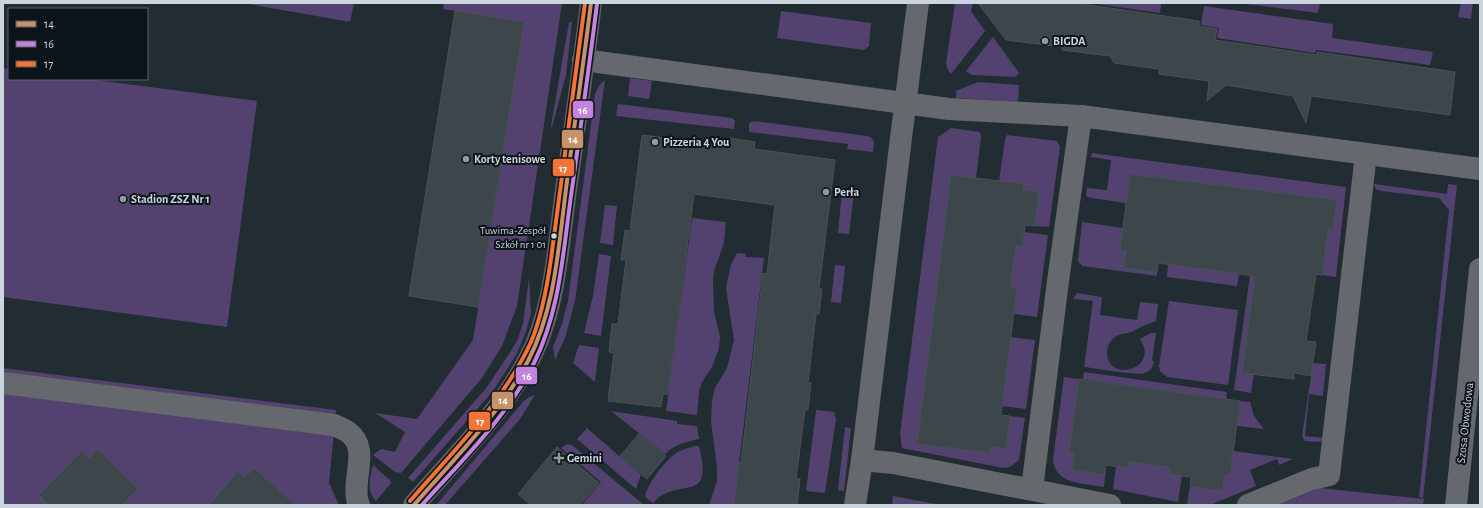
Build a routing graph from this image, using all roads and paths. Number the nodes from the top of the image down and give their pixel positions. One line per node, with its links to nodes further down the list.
1 (591, 3): 3 (street)
2 (918, 3): 4 (street)
3 (583, 60): 4 (street); 13 (street)
4 (905, 104): 5 (street); 10 (street)
5 (1081, 116): 6 (street); 11 (street)
6 (1366, 154): 7 (street); 16 (street)
7 (1480, 169)
8 (1480, 269): 17 (street, Szosa Obwodowa)
9 (3, 383): 12 (street)
10 (862, 460): 11 (street); 14 (street)
11 (1032, 489): 15 (street)
12 (360, 505)
13 (414, 505)
14 (855, 505)
15 (1110, 505)
16 (1248, 505)
17 (1456, 505)

